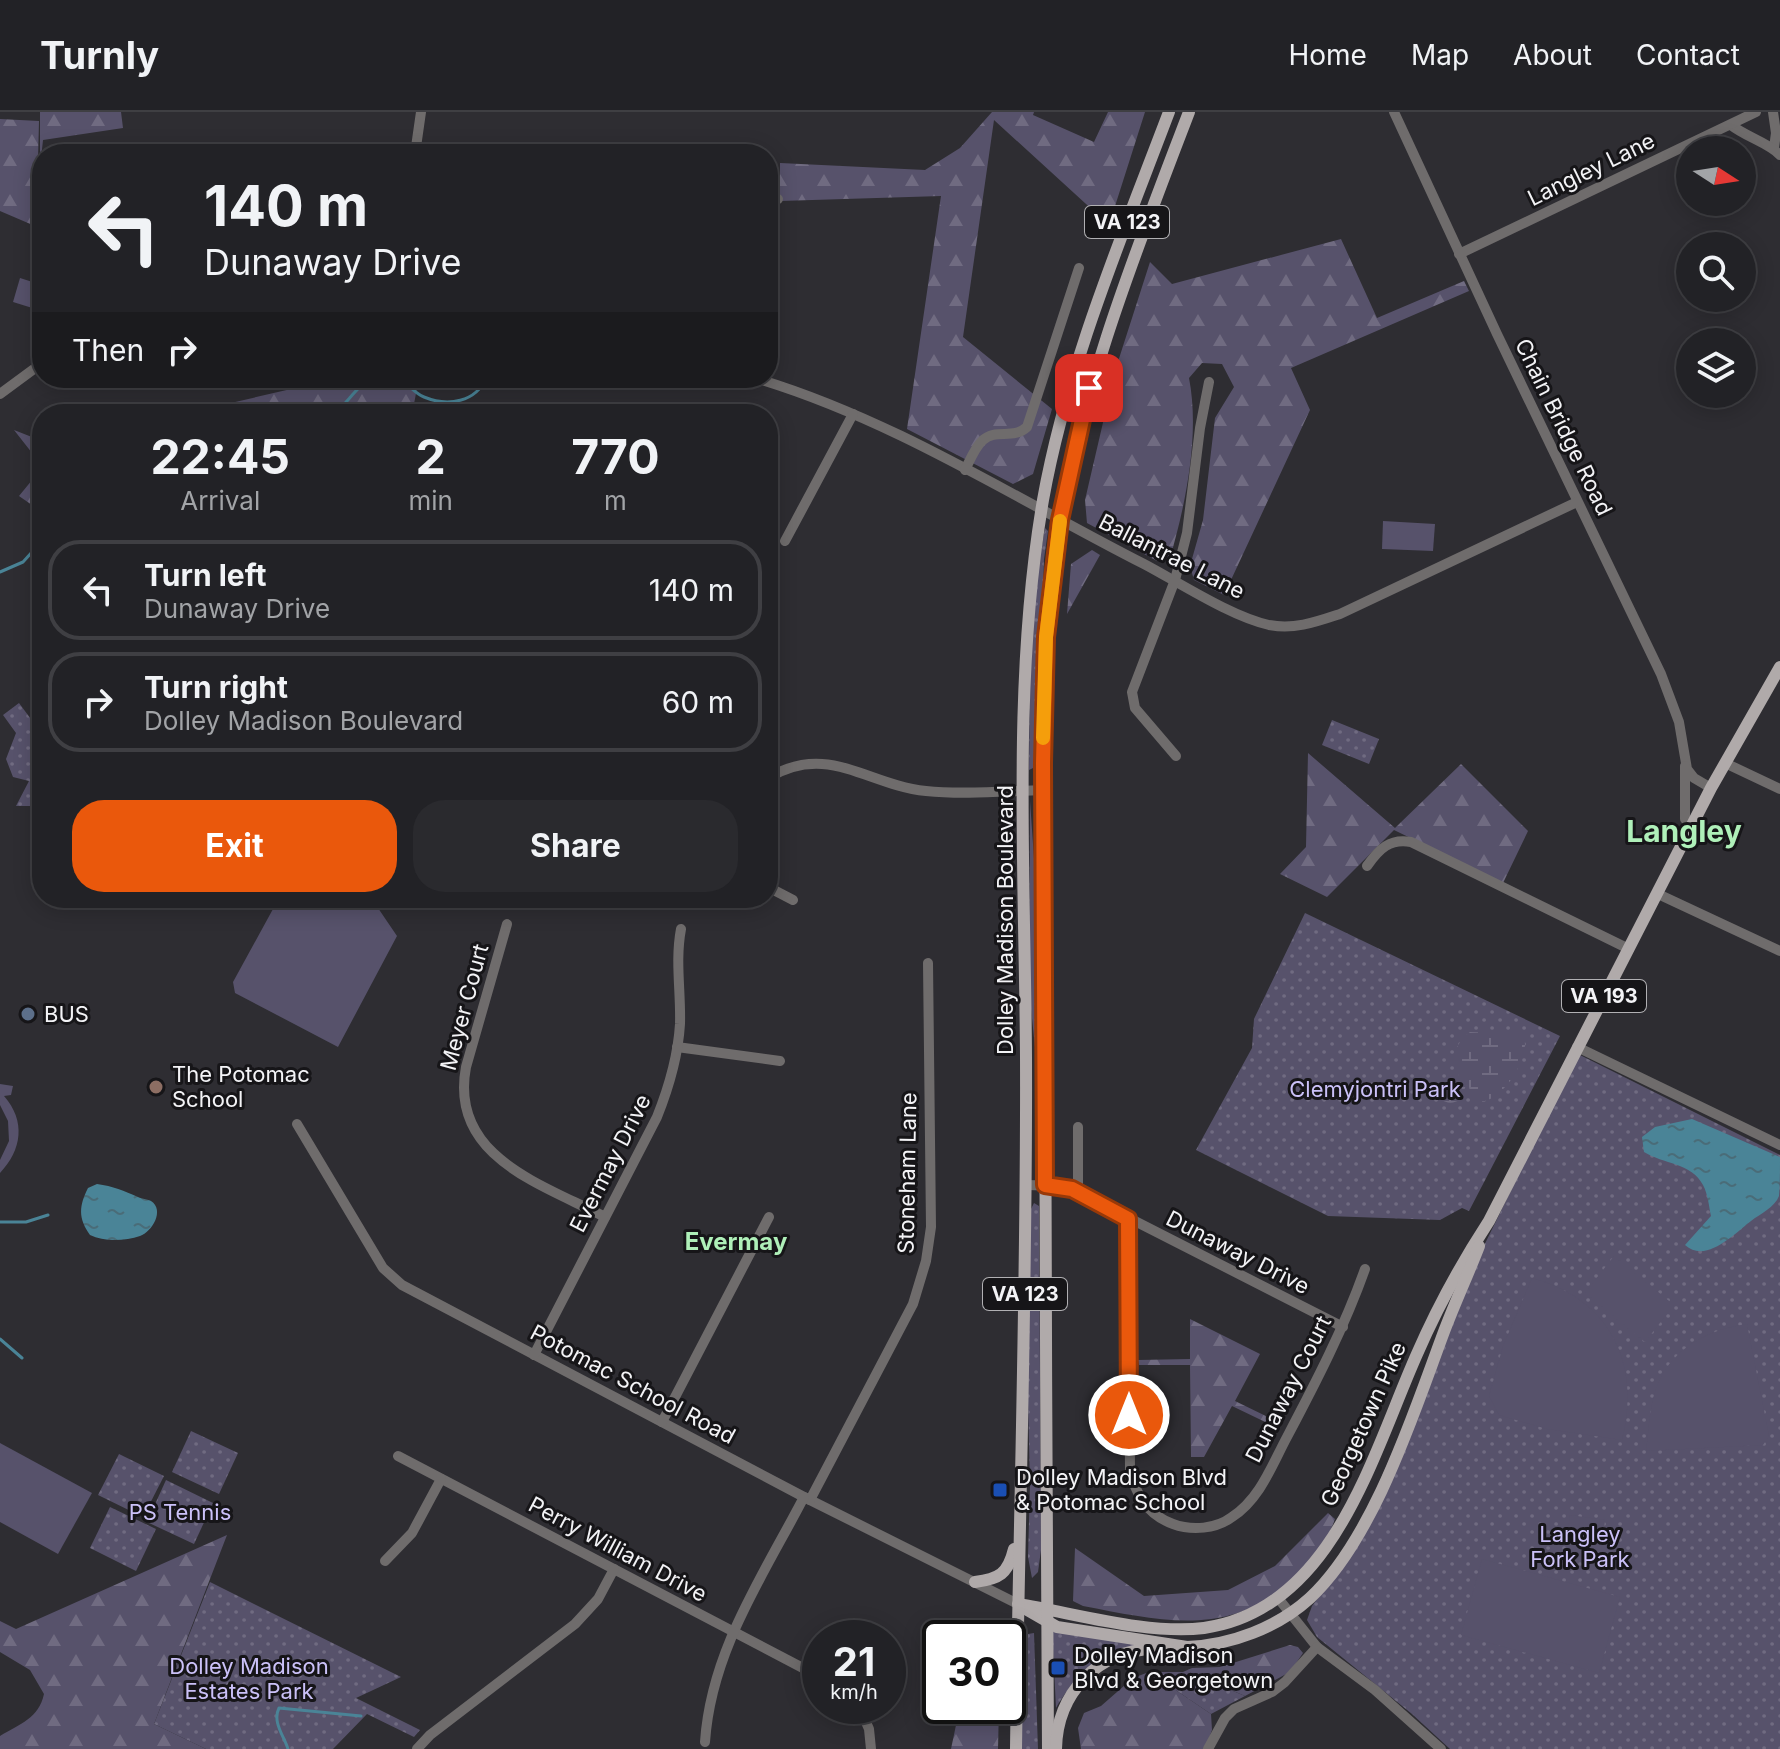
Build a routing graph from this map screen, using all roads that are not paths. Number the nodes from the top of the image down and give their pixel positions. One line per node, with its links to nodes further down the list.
1 (421, 112): 8 (street)
2 (1169, 112): 19 (main road, Dolley Madison Boulevard / VA 123)
3 (1189, 112): 20 (main road, Dolley Madison Boulevard / VA 123)
4 (1394, 112): 10 (street, Chain Bridge Road)
5 (1756, 112): 7 (street, Langley Lane)
6 (1773, 112): 9 (street)
7 (1731, 125): 9 (street); 10 (street, Langley Lane)
8 (416, 144)
9 (1777, 152)
10 (1459, 254): 18 (street, Chain Bridge Road)
11 (1079, 268): 17 (street)
12 (32, 370): 15 (street)
13 (1209, 382): 22 (street)
14 (778, 385): 16 (street, Ballantrae Lane)
15 (0, 394)
16 (853, 414): 17 (street, Ballantrae Lane); 21 (street)
17 (965, 470): 19 (street, Ballantrae Lane)
18 (1577, 502): 22 (street, Ballantrae Lane); 26 (street, Chain Bridge Road)
19 (1042, 510): 20 (street, Ballantrae Lane); 30 (main road, Dolley Madison Boulevard / VA 123)
20 (1060, 520): 22 (street, Ballantrae Lane); 31 (main road, Dolley Madison Boulevard / VA 123)
21 (785, 541)
22 (1175, 580): 24 (street)
23 (1780, 667): 25 (main road, Georgetown Pike / VA 193)
24 (1176, 756)
25 (1725, 763): 28 (main road, Georgetown Pike / VA 193); 29 (street)
26 (1685, 764): 28 (street); 32 (street, Chain Bridge Road)
27 (778, 772): 30 (street)
28 (1711, 788): 32 (main road, Georgetown Pike / VA 193)
29 (1780, 789)
30 (1024, 790): 31 (street); 48 (main road, Dolley Madison Boulevard / VA 123)
31 (1043, 790): 49 (main road, Dolley Madison Boulevard / VA 123)
32 (1692, 826): 35 (main road, Georgetown Pike / VA 193)
33 (1367, 866): 39 (street)
34 (778, 892): 36 (street)
35 (1658, 894): 39 (main road, Georgetown Pike / VA 193); 40 (street)
36 (793, 900)
37 (507, 924): 51 (street, Meyer Court)
38 (681, 929): 42 (street, Evermay Drive)
39 (1629, 949): 43 (main road, Georgetown Pike / VA 193)
40 (1780, 951)
41 (928, 963): 61 (street, Stoneham Lane)
42 (677, 1047): 44 (street); 51 (street, Evermay Drive)
43 (1577, 1047): 47 (street); 54 (main road, Georgetown Pike / VA 193)
44 (780, 1061)
45 (297, 1124): 57 (street, Potomac School Road)
46 (1078, 1127): 50 (street)
47 (1780, 1145)
48 (1026, 1185): 49 (street, Dunaway Drive); 62 (main road, Dolley Madison Boulevard / VA 123)
49 (1045, 1185): 50 (street, Dunaway Drive); 68 (main road, Dolley Madison Boulevard / VA 123)
50 (1078, 1192): 53 (street, Dunaway Drive)
51 (605, 1217): 57 (street, Evermay Drive)
52 (769, 1217): 58 (street)
53 (1128, 1219): 56 (street, Dunaway Drive); 56 (street, Dunaway Court)
54 (1489, 1221): 66 (main road, Georgetown Pike / VA 193); 69 (main road, Georgetown Pike / VA 193)
55 (1365, 1269): 56 (street, Dunaway Court)
56 (1343, 1327)
57 (534, 1355): 58 (street, Potomac School Road)
58 (662, 1422): 61 (street, Potomac School Road)
59 (398, 1456): 60 (street, Perry William Drive)
60 (441, 1479): 63 (street); 64 (street, Perry William Drive)
61 (807, 1498): 65 (street, Potomac School Road); 71 (street, Stoneham Lane)
62 (1020, 1527): 65 (main road); 67 (main road, Dolley Madison Boulevard / VA 123)
63 (385, 1561)
64 (614, 1569): 71 (street, Perry William Drive); 77 (street)
65 (975, 1582): 67 (street, Potomac School Road)
66 (1278, 1598): 68 (main road, Georgetown Pike / VA 193); 69 (street)
67 (1018, 1604): 68 (main road, Georgetown Pike / VA 193); 70 (main road, Georgetown Pike / VA 193); 79 (main road, Dolley Madison Boulevard / VA 123)
68 (1047, 1609): 70 (main road, Dolley Madison Boulevard / VA 123)
69 (1289, 1614): 72 (main road, Georgetown Pike / VA 193); 73 (street)
70 (1047, 1623): 72 (main road, Georgetown Pike / VA 193); 80 (main road, Dolley Madison Boulevard / VA 123)
71 (733, 1632): 74 (street, Perry William Drive); 76 (street, Stoneham Lane)
72 (1187, 1647): 81 (main road)
73 (1317, 1647): 82 (street); 83 (street)
74 (802, 1668)
75 (867, 1724): 78 (street)
76 (705, 1742)
77 (417, 1749)
78 (871, 1749)
79 (1016, 1749)
80 (1048, 1749)
81 (1056, 1749)
82 (1208, 1749)
83 (1441, 1749)

